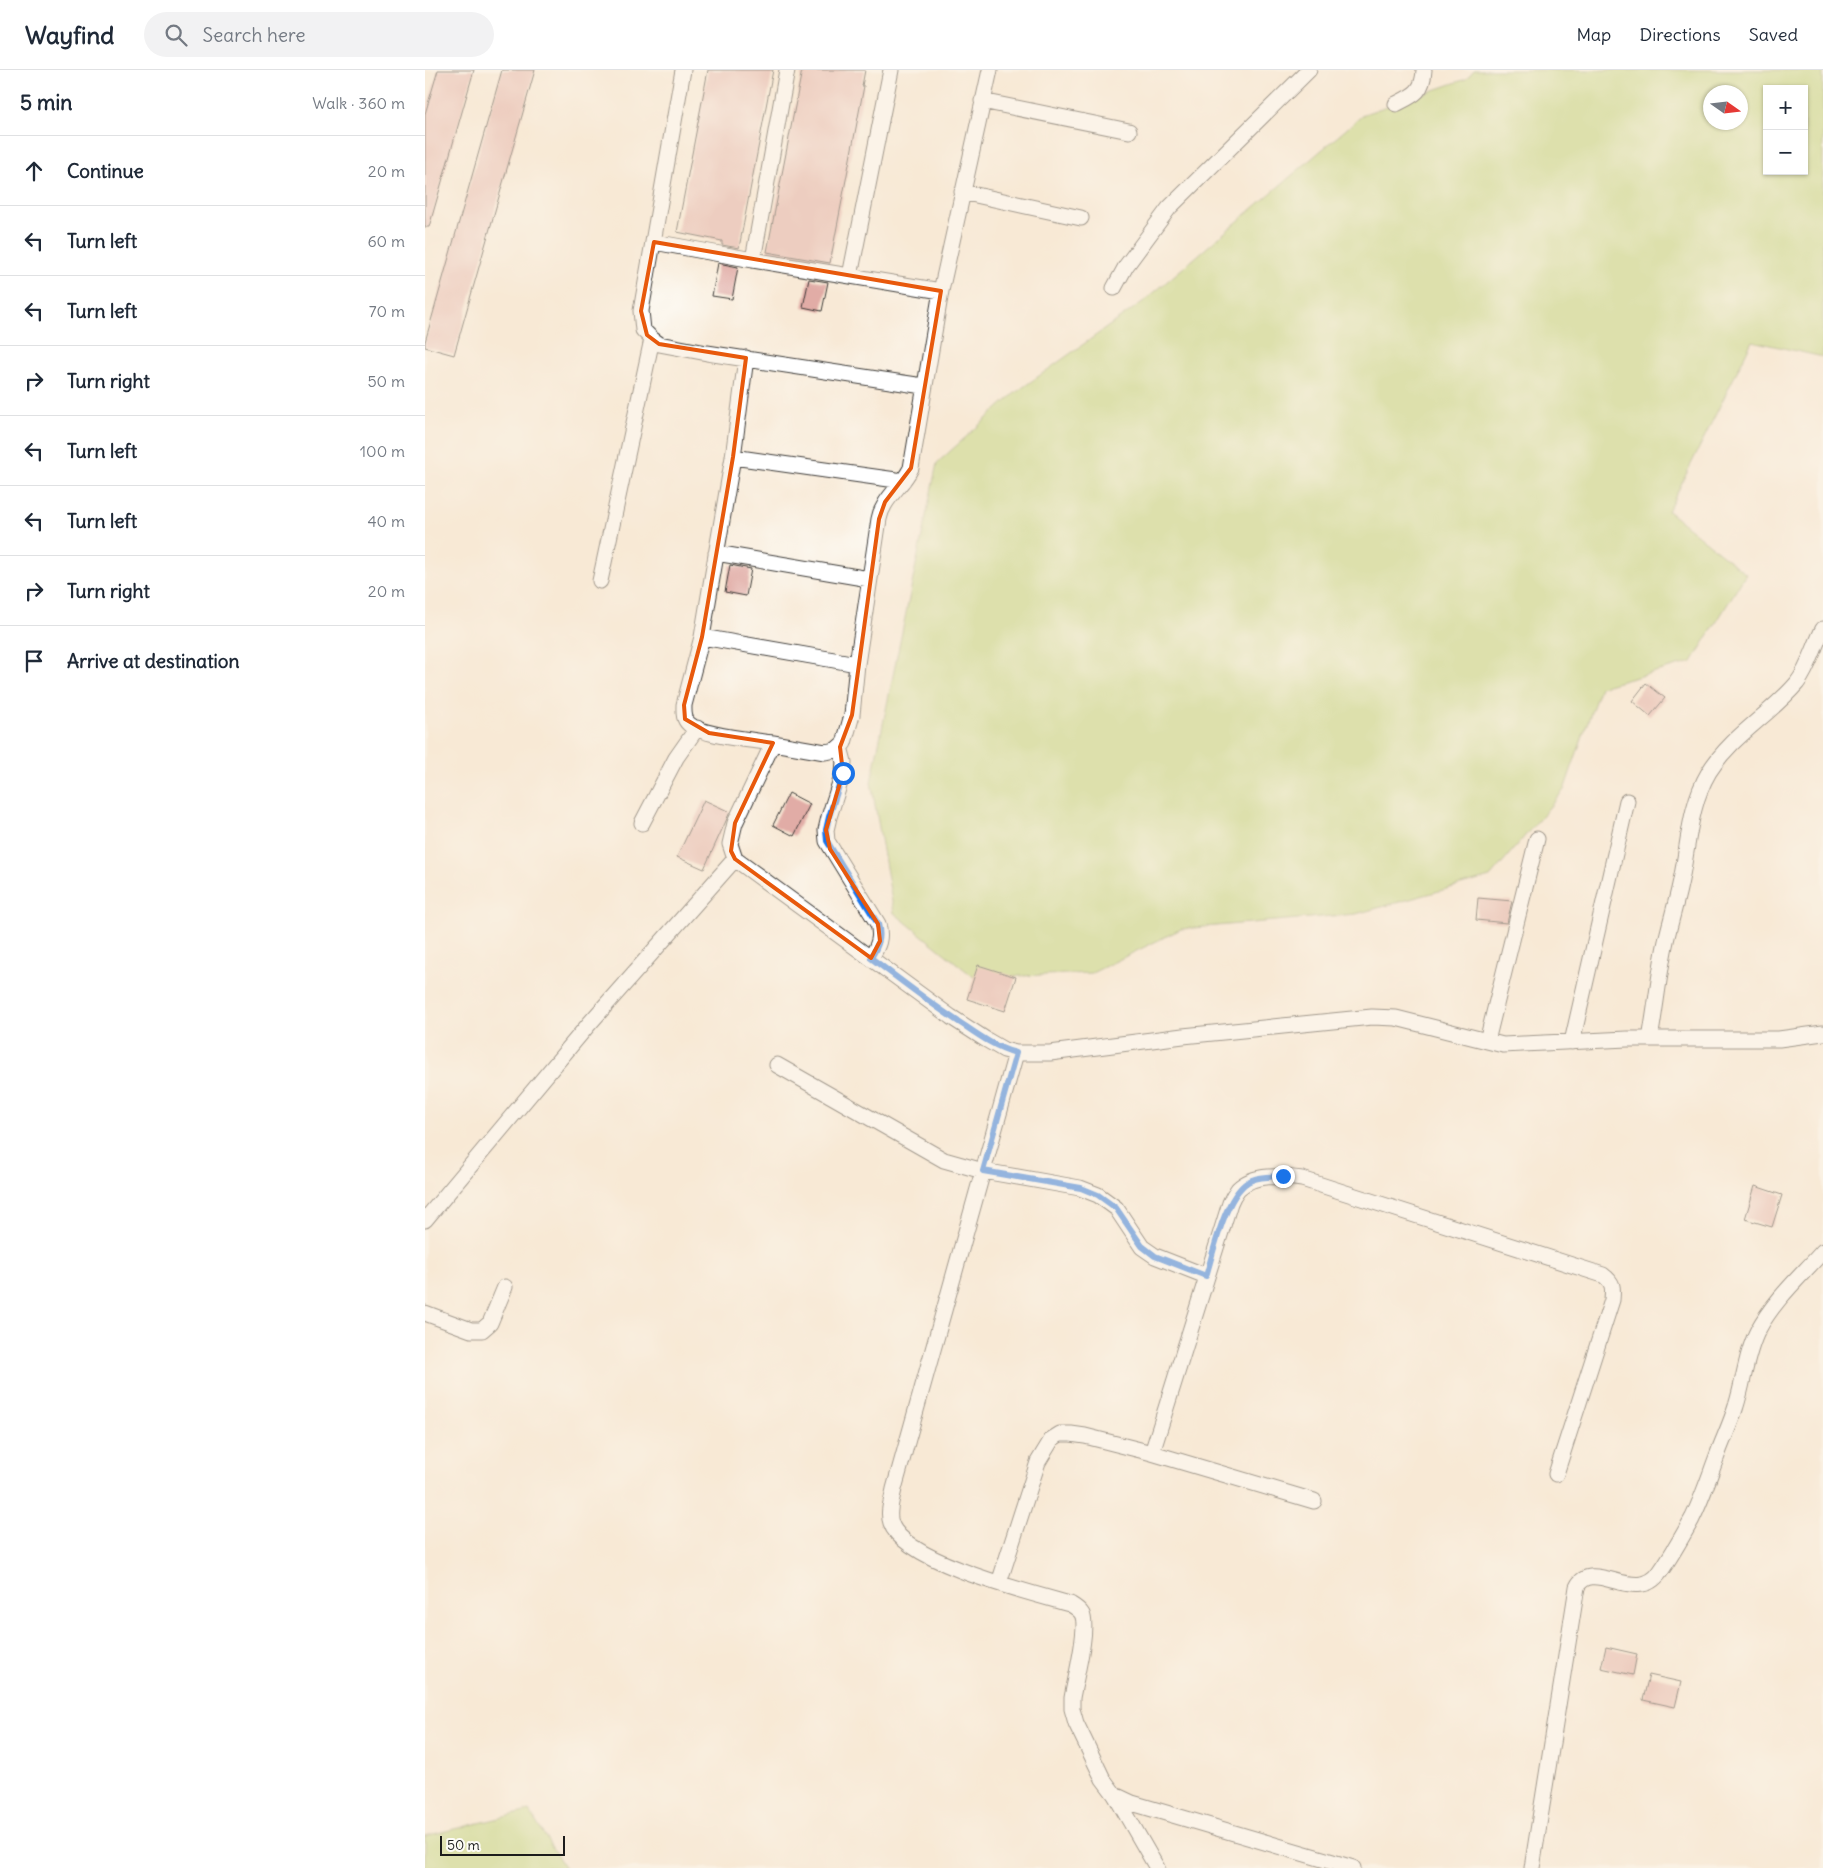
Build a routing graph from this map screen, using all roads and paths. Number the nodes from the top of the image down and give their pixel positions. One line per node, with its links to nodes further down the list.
1 (683, 70): 12 (street)
2 (787, 70): 13 (street)
3 (891, 70): 14 (street)
4 (990, 70): 7 (street)
5 (1309, 70): 15 (street)
6 (1424, 70): 8 (street)
7 (982, 101): 9 (street); 10 (street)
8 (1396, 104)
9 (1129, 131)
10 (962, 192): 11 (street); 16 (street)
11 (1081, 218)
12 (654, 242): 13 (street); 17 (street)
13 (753, 260): 14 (street)
14 (850, 276): 16 (street)
15 (1114, 288)
16 (941, 291): 19 (street)
17 (652, 339): 18 (street); 24 (street)
18 (746, 358): 19 (street); 20 (street)
19 (923, 386): 21 (street)
20 (733, 457): 21 (street); 22 (street)
21 (903, 481): 23 (street)
22 (716, 553): 23 (street); 26 (street)
23 (869, 579): 27 (street)
24 (600, 581)
25 (1823, 628): 37 (street)
26 (702, 637): 27 (street); 28 (street)
27 (857, 664): 30 (street)
28 (697, 728): 29 (street); 32 (street)
29 (773, 743): 30 (street); 34 (street)
30 (840, 748): 35 (street)
31 (1627, 800): 39 (street)
32 (642, 823)
33 (1537, 839): 38 (street)
34 (735, 859): 35 (street); 43 (street)
35 (871, 958): 40 (street)
36 (1823, 1033): 37 (street)
37 (1650, 1039): 39 (street)
38 (1487, 1041): 39 (street); 40 (street)
39 (1572, 1042)
40 (1016, 1053): 42 (street)
41 (777, 1065): 42 (street)
42 (983, 1171): 45 (street); 51 (street)
43 (425, 1220)
44 (1823, 1251): 55 (street)
45 (1206, 1276): 48 (street); 49 (street)
46 (505, 1287): 47 (street)
47 (425, 1313)
48 (1152, 1453): 50 (street); 51 (street)
49 (1556, 1474)
50 (1314, 1501)
51 (999, 1583): 52 (street)
52 (1115, 1795): 53 (street); 54 (street)
53 (1157, 1868)
54 (1353, 1868)
55 (1532, 1868)

